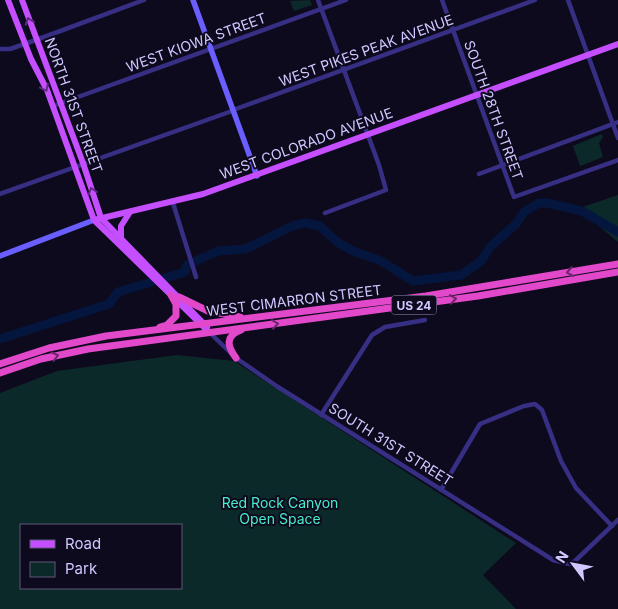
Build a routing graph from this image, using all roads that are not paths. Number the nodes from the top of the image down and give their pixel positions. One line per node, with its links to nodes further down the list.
1 (8, 0): 13 (main road, NORTH 31ST STREET)
2 (22, 0): 12 (main road, NORTH 31ST STREET, one-way to 2)
3 (144, 0): 12 (street)
4 (193, 0): 16 (main road)
5 (318, 0): 10 (street)
6 (346, 0): 10 (street, WEST KIOWA STREET)
7 (442, 0): 11 (street, SOUTH 28TH STREET)
8 (535, 0): 11 (street, WEST PIKES PEAK AVENUE)
9 (568, 0): 17 (street)
10 (321, 10): 16 (street, WEST KIOWA STREET); 18 (street)
11 (453, 30): 18 (street, WEST PIKES PEAK AVENUE); 19 (street, SOUTH 28TH STREET)
12 (36, 40): 13 (street); 20 (main road, NORTH 31ST STREET)
13 (24, 44): 15 (street); 21 (main road, NORTH 31ST STREET, one-way to 21)
14 (618, 44): 17 (main road, WEST COLORADO AVENUE)
15 (0, 49)
16 (211, 49): 20 (street, WEST KIOWA STREET); 22 (main road)
17 (589, 54): 19 (main road, WEST COLORADO AVENUE); 23 (street)
18 (343, 70): 22 (street, WEST PIKES PEAK AVENUE); 24 (street)
19 (477, 94): 24 (main road, WEST COLORADO AVENUE); 28 (street, SOUTH 28TH STREET)
20 (60, 103): 21 (street, WEST KIOWA STREET); 27 (main road, NORTH 31ST STREET)
21 (53, 106): 29 (main road, NORTH 31ST STREET)
22 (233, 113): 27 (street, WEST PIKES PEAK AVENUE); 31 (main road)
23 (616, 123): 25 (street); 28 (street)
24 (367, 134): 31 (main road, WEST COLORADO AVENUE); 35 (street)
25 (618, 138)
26 (618, 160): 28 (street, SOUTH 28TH STREET)
27 (83, 165): 29 (street, WEST PIKES PEAK AVENUE); 36 (main road, NORTH 31ST STREET, one-way to 27)
28 (502, 165): 30 (street)
29 (75, 167): 32 (street, WEST PIKES PEAK AVENUE); 36 (main road, SOUTH 31ST STREET)
30 (479, 174)
31 (257, 176): 33 (main road, WEST COLORADO AVENUE)
32 (0, 194)
33 (173, 203): 34 (main road, WEST COLORADO AVENUE); 42 (street)
34 (130, 212): 36 (main road, WEST COLORADO AVENUE); 37 (main road)
35 (325, 214)
36 (98, 219): 37 (main road, SOUTH 31ST STREET); 38 (main road, WEST COLORADO AVENUE); 41 (main road, SOUTH 31ST STREET)
37 (121, 239): 41 (main road, SOUTH 31ST STREET)
38 (0, 256)
39 (618, 264): 46 (highway, WEST CIMARRON STREET / US 24, one-way to 46)
40 (618, 272): 49 (highway, WEST CIMARRON STREET / US 24, one-way to 40)
41 (152, 274): 43 (main road, SOUTH 31ST STREET)
42 (196, 277)
43 (166, 288): 44 (main road, SOUTH 31ST STREET); 45 (main road, SOUTH 31ST STREET)
44 (171, 295): 48 (main road, SOUTH 31ST STREET); 51 (highway)
45 (179, 297): 46 (highway); 48 (main road, SOUTH 31ST STREET)
46 (255, 318): 48 (highway, WEST CIMARRON STREET / US 24)
47 (425, 320): 55 (street)
48 (203, 325): 50 (main road, SOUTH 31ST STREET); 51 (highway, WEST CIMARRON STREET / US 24)
49 (246, 328): 50 (highway, WEST CIMARRON STREET / US 24); 52 (highway)
50 (209, 332): 52 (street, SOUTH 31ST STREET); 54 (highway, WEST CIMARRON STREET / US 24, one-way to 50)
51 (125, 335): 53 (highway, WEST CIMARRON STREET / US 24)
52 (236, 358): 55 (street, SOUTH 31ST STREET)
53 (2, 363)
54 (0, 373)
55 (321, 415): 56 (street, SOUTH 31ST STREET)
56 (441, 490): 58 (street, SOUTH 31ST STREET); 58 (street)
57 (618, 520): 58 (street)
58 (612, 526)

